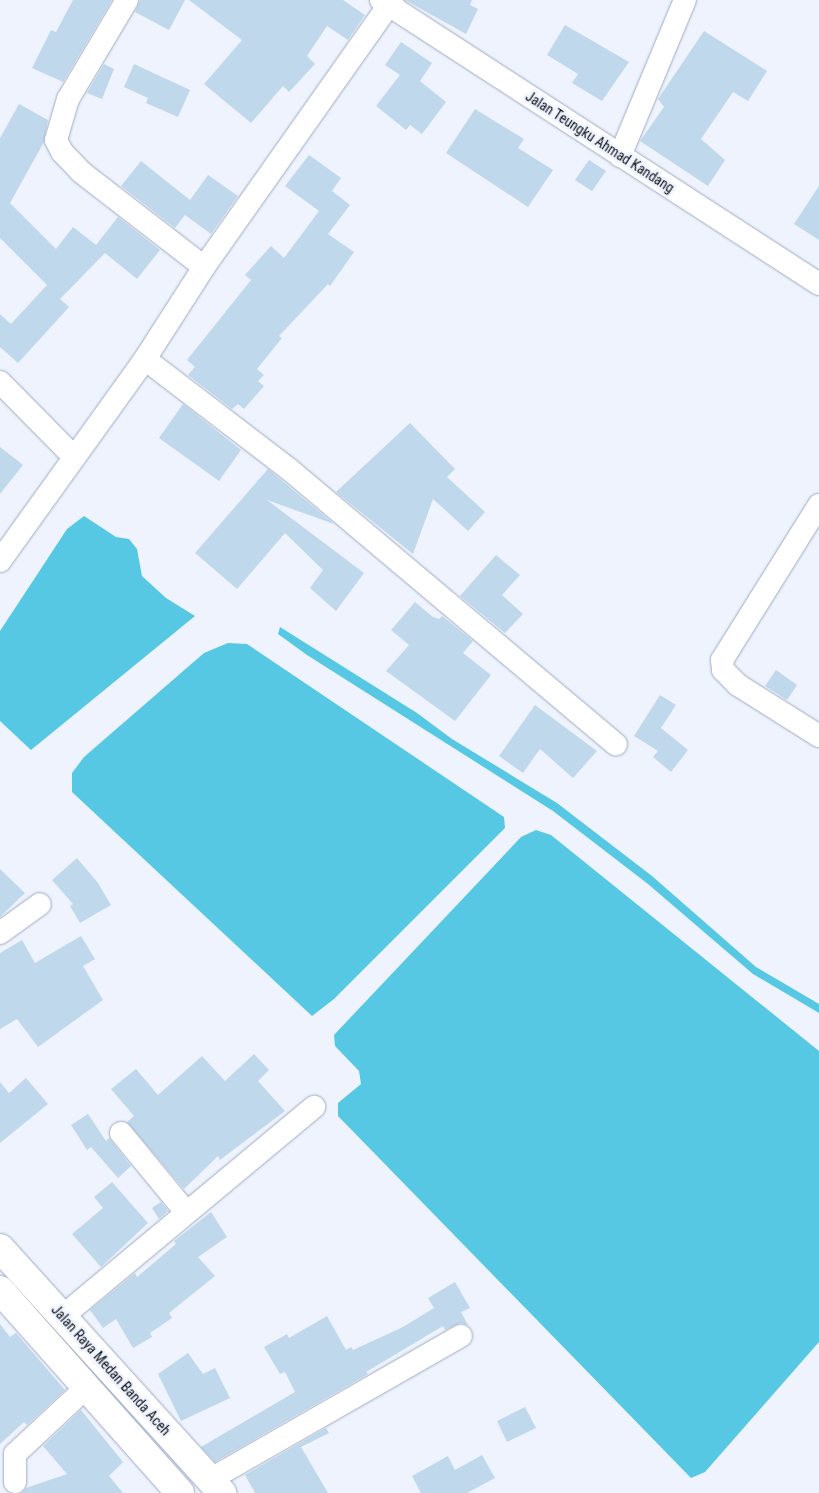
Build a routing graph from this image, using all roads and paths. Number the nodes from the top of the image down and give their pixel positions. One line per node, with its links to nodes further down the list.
1 (127, 0): 5 (street)
2 (685, 0): 4 (street)
3 (388, 2): 4 (street, Jalan Teungku Ahmad Kandang); 5 (street)
4 (620, 156): 6 (street, Jalan Teungku Ahmad Kandang)
5 (204, 267): 7 (street)
6 (819, 284)
7 (144, 359): 9 (street); 13 (street)
8 (0, 382): 9 (street)
9 (73, 456): 11 (street)
10 (819, 505): 12 (street)
11 (0, 561)
12 (819, 736)
13 (616, 745)
14 (40, 904): 15 (street)
15 (0, 933)
16 (314, 1107): 18 (street)
17 (121, 1133): 18 (street)
18 (186, 1212): 21 (street)
19 (0, 1248): 21 (highway, Jalan Raya Medan Banda Aceh)
20 (0, 1290): 23 (highway, Jalan Raya Medan Banda Aceh)
21 (63, 1316): 25 (highway, Jalan Raya Medan Banda Aceh)
22 (461, 1336): 25 (street)
23 (88, 1386): 24 (street); 26 (highway, Jalan Raya Medan Banda Aceh)
24 (15, 1482)
25 (217, 1486)
26 (180, 1493)

